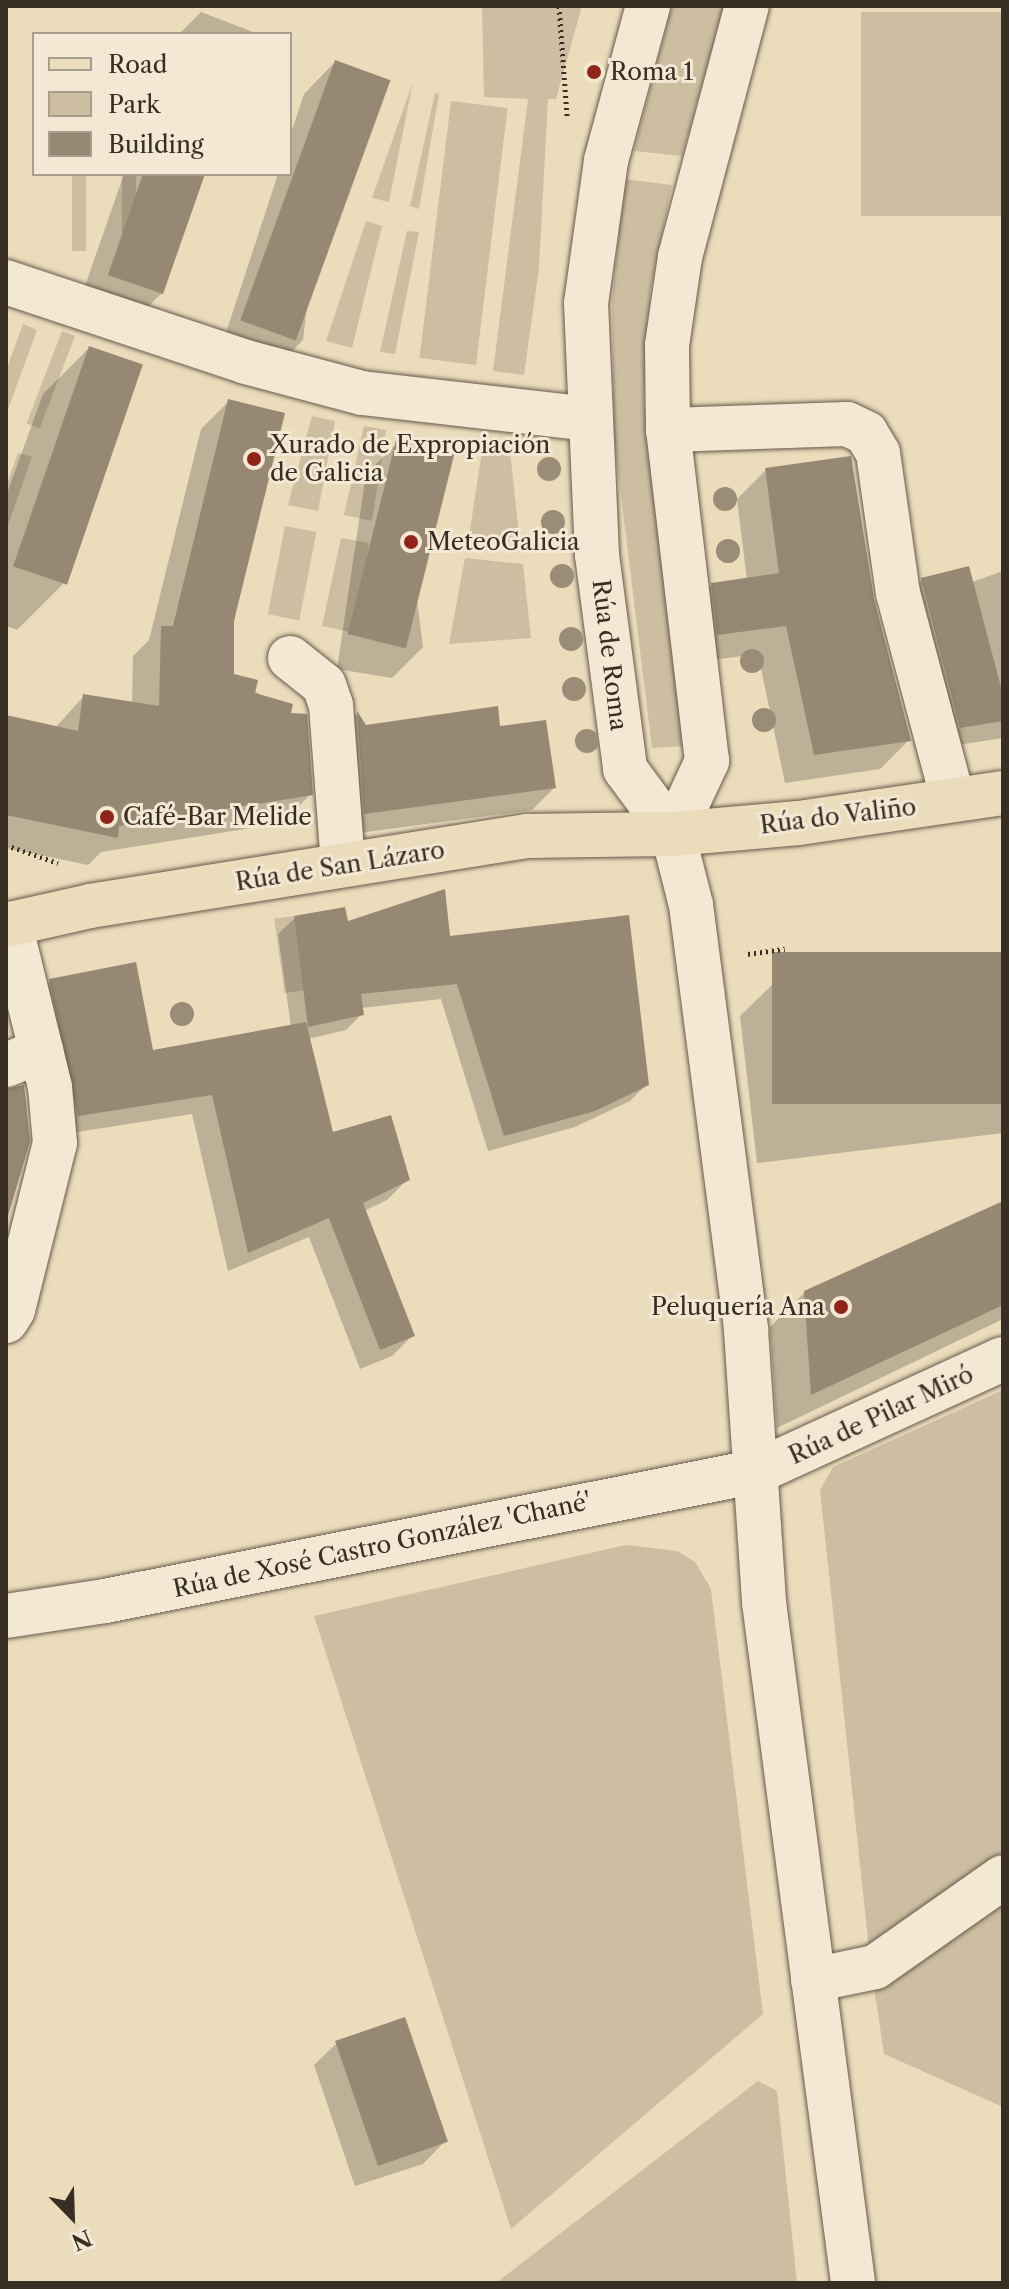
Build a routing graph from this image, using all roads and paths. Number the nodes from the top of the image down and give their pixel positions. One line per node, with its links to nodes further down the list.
1 (559, 6): 4 (path)
2 (648, 6): 6 (street, Rúa de Roma)
3 (747, 6): 7 (street)
4 (567, 119)
5 (6, 282): 6 (street)
6 (589, 419): 11 (street, Rúa de Roma)
7 (668, 430): 10 (street); 11 (street)
8 (290, 658): 13 (street)
9 (1003, 793): 10 (main road, Rúa do Valiño)
10 (953, 800): 11 (main road, Rúa do Valiño)
11 (673, 834): 13 (main road, Rúa de San Lázaro); 21 (street)
12 (6, 845): 14 (path)
13 (343, 865): 15 (main road, Rúa de San Lázaro)
14 (71, 867)
15 (8, 924): 18 (street, Rúa de San Lázaro)
16 (785, 949): 17 (path)
17 (748, 954)
18 (23, 1058): 19 (street, Rúa de San Lázaro)
19 (6, 1321)
20 (1003, 1359): 21 (street, Rúa de Pilar Miró)
21 (758, 1471): 22 (street, Rúa de Xosé Castro González 'Chané'); 24 (street)
22 (6, 1616)
23 (1003, 1877): 24 (street)
24 (813, 1980): 25 (street)
25 (853, 2283)

